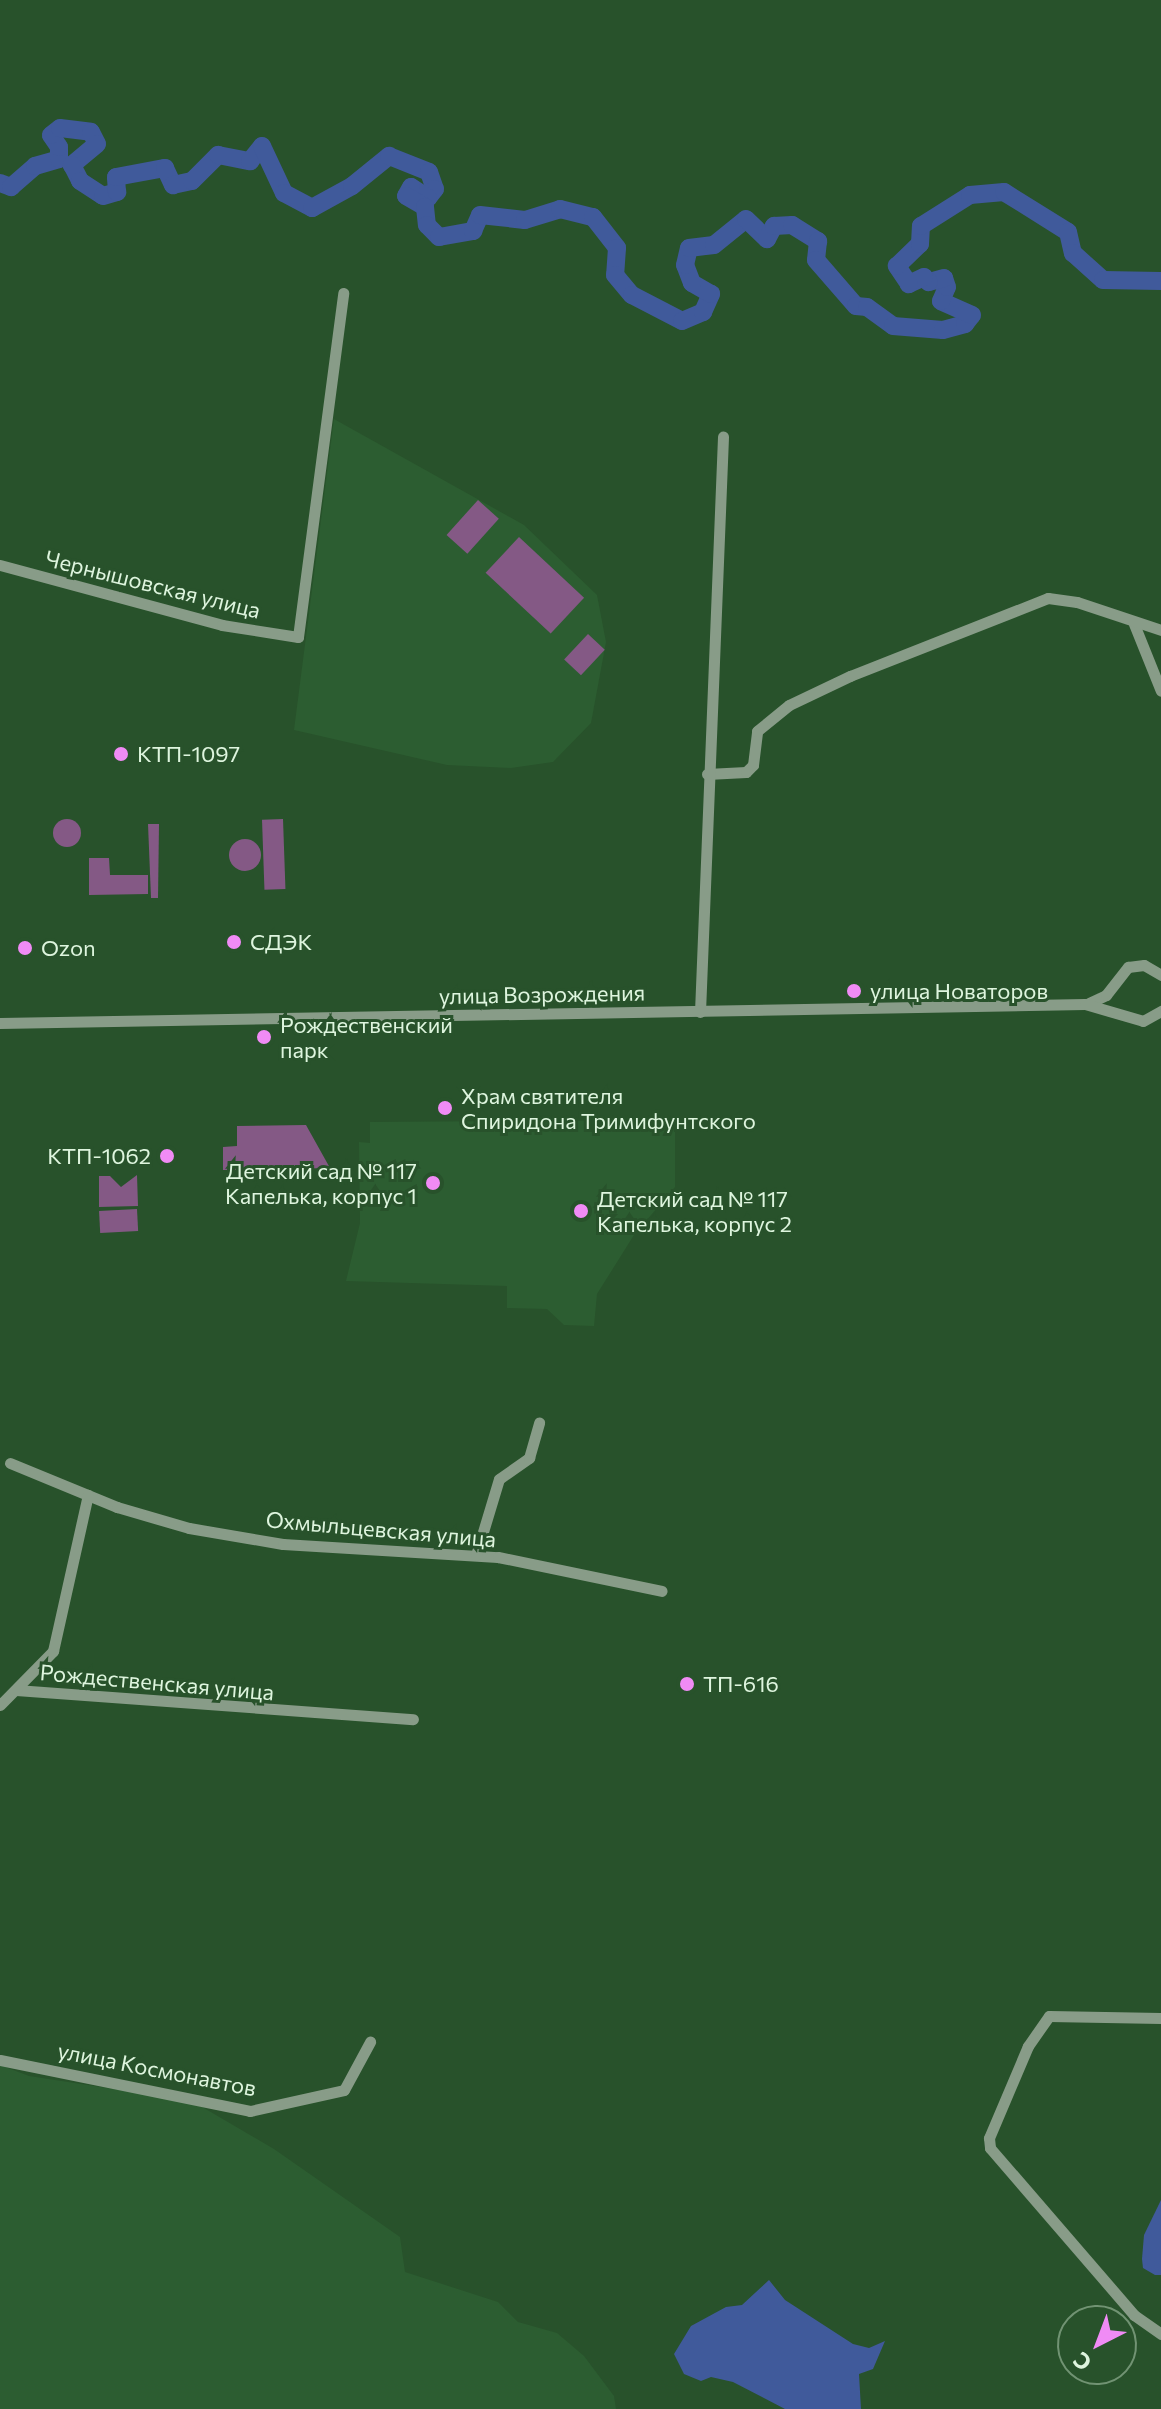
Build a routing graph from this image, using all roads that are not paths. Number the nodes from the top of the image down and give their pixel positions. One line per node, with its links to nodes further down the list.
1 (343, 293): 3 (street, Чернышовская улица)
2 (723, 436): 7 (street)
3 (0, 565)
4 (1134, 624): 5 (street); 6 (street); 7 (street)
5 (1161, 630)
6 (1161, 691)
7 (707, 774): 11 (street)
8 (1161, 975): 9 (street)
9 (1085, 1004): 10 (street, улица Возрождения); 11 (street, улица Возрождения)
10 (1161, 1011)
11 (700, 1012): 12 (street, улица Возрождения)
12 (0, 1023)
13 (539, 1422): 16 (street)
14 (10, 1463): 15 (street, Охмыльцевская улица)
15 (88, 1495): 16 (street, Охмыльцевская улица); 18 (street, Рождественская улица)
16 (476, 1555): 17 (street, Охмыльцевская улица)
17 (662, 1591)
18 (16, 1690): 19 (street); 20 (street, Рождественская улица)
19 (0, 1705)
20 (413, 1719)
21 (1161, 2018): 24 (street)
22 (370, 2042): 23 (street, улица Космонавтов)
23 (0, 2060)
24 (1161, 2334)

